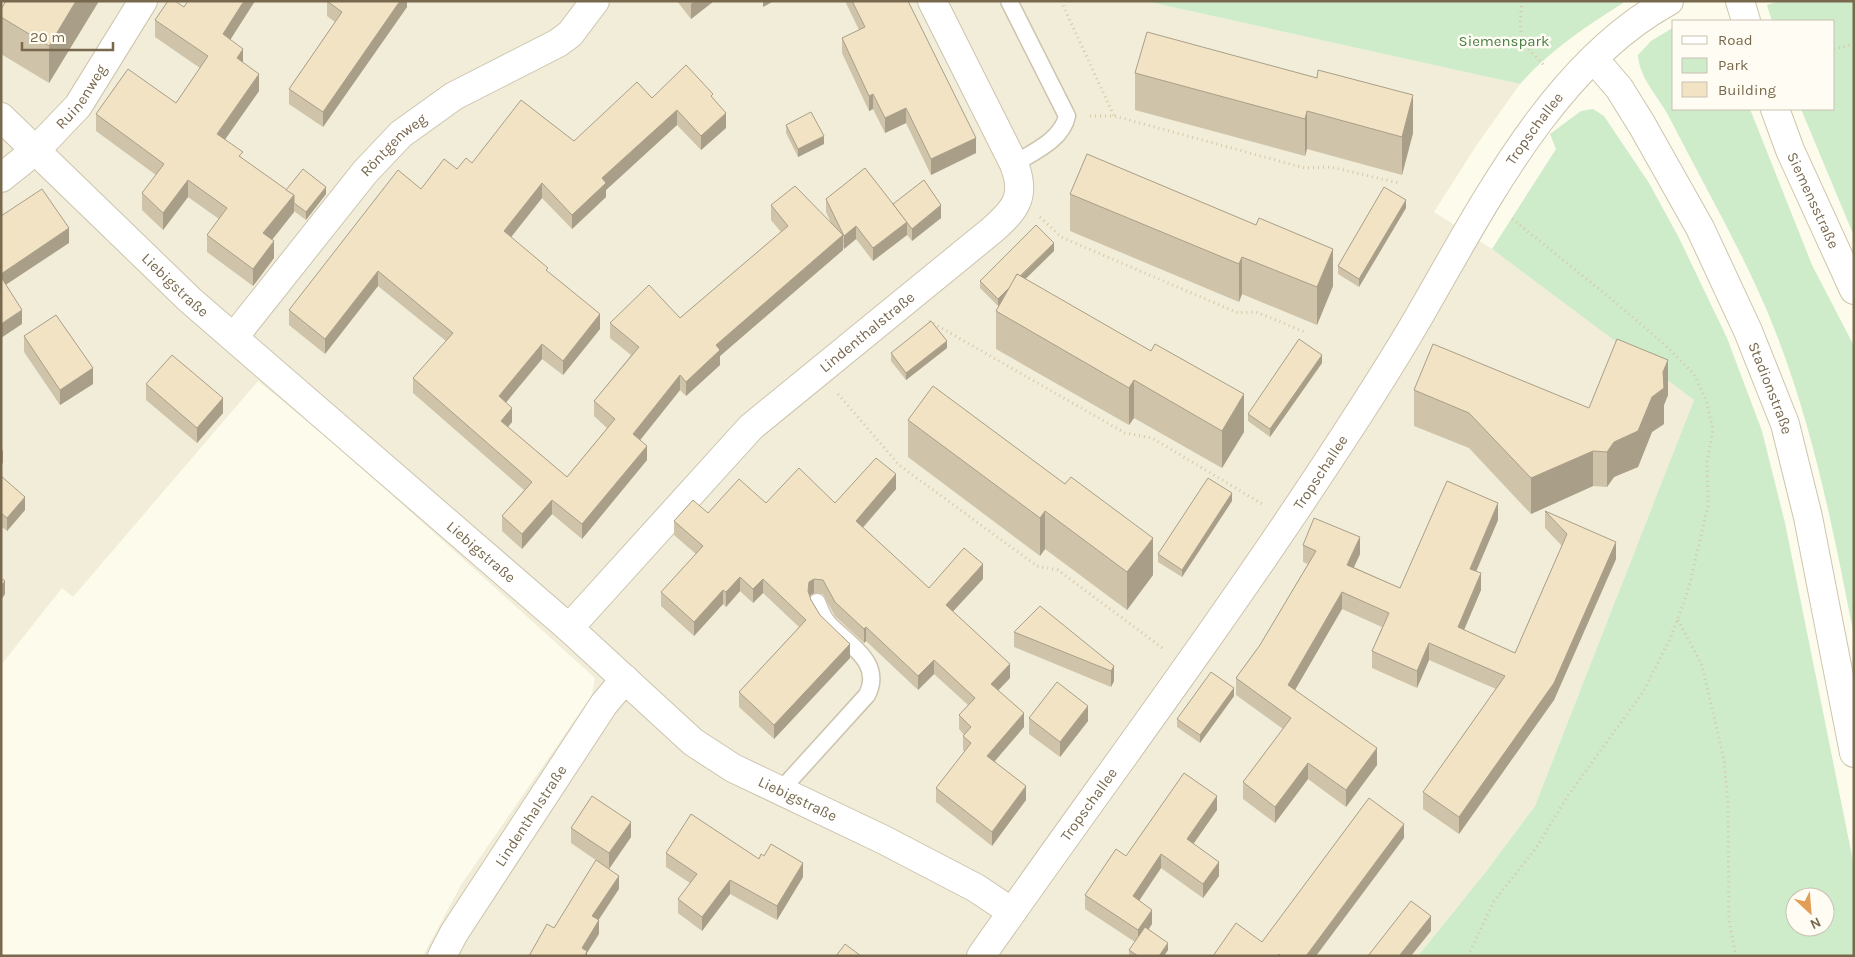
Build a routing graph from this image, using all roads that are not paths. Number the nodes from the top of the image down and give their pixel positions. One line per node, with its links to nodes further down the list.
1 (143, 1): 11 (street, Ruinenweg)
2 (595, 1): 15 (street, Röntgenweg)
3 (932, 1): 12 (street)
4 (1009, 1): 12 (lane)
5 (1669, 1): 8 (street, Tropschallee)
6 (1740, 1): 7 (street)
7 (1746, 20)
8 (1594, 59): 19 (street, Stadionstraße); 21 (street, Tropschallee)
9 (1775, 110): 14 (street, Siemensstraße)
10 (1, 117): 11 (street, Liebigstraße)
11 (36, 150): 13 (street, Ruinenweg); 15 (street, Liebigstraße)
12 (1014, 164): 17 (street, Lindenthalstraße)
13 (1, 178)
14 (1854, 290)
15 (234, 337): 17 (street, Liebigstraße)
16 (817, 602): 20 (lane)
17 (569, 628): 18 (street, Liebigstraße)
18 (625, 679): 20 (street, Liebigstraße); 22 (street, Lindenthalstraße)
19 (1854, 753)
20 (780, 791): 21 (street, Liebigstraße)
21 (1012, 912): 23 (street, Tropschallee)
22 (442, 956)
23 (981, 956)

